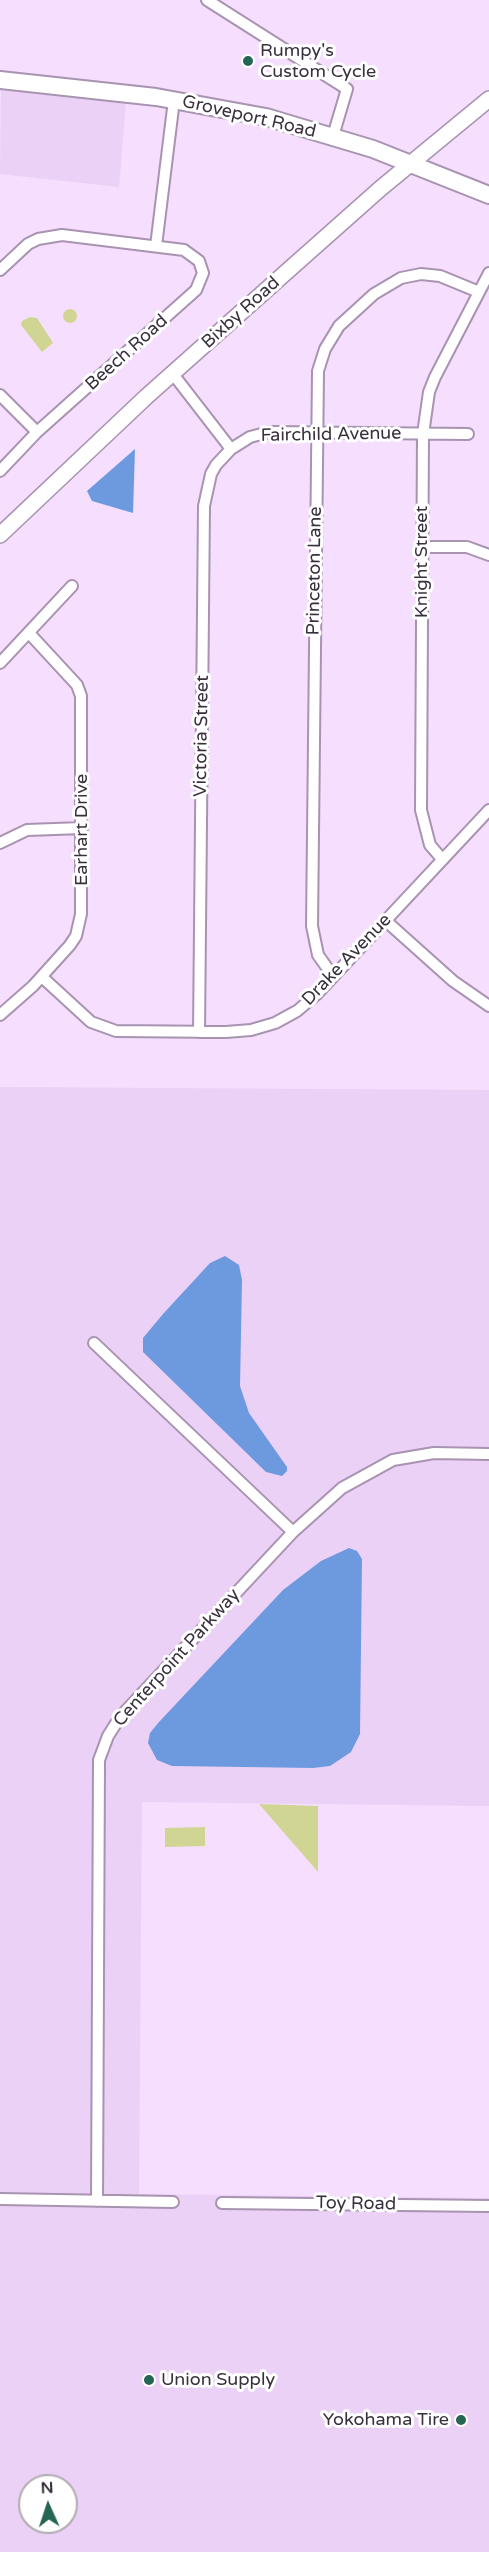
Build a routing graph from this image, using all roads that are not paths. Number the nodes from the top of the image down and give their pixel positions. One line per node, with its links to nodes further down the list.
1 (207, 0): 5 (street)
2 (0, 80): 4 (main road, Groveport Road)
3 (489, 99): 6 (street, Bixby Road)
4 (174, 100): 5 (main road, Groveport Road); 8 (street)
5 (333, 136): 6 (main road, Groveport Road)
6 (412, 162): 7 (main road, Groveport Road); 12 (street, Bixby Road)
7 (489, 195)
8 (156, 246): 9 (street, Beech Road); 14 (street, Beech Road)
9 (0, 270)
10 (489, 273): 11 (street, Knight Street)
11 (479, 292): 15 (street, Princeton Lane); 16 (street, Knight Street)
12 (173, 374): 18 (street); 20 (street, Bixby Road)
13 (0, 394): 14 (street)
14 (37, 432): 19 (street, Beech Road)
15 (316, 432): 16 (street, Fairchild Avenue); 18 (street, Fairchild Avenue); 31 (street, Princeton Lane)
16 (423, 434): 17 (street, Fairchild Avenue); 21 (street, Knight Street)
17 (468, 434)
18 (231, 449): 35 (street, Victoria Street)
19 (0, 471)
20 (0, 535)
21 (422, 546): 22 (street); 29 (street, Knight Street)
22 (489, 555)
23 (72, 586): 24 (street)
24 (29, 633): 25 (street); 27 (street, Earhart Drive)
25 (0, 663)
26 (489, 810): 29 (street, Drake Avenue)
27 (82, 828): 28 (street); 32 (street, Earhart Drive)
28 (0, 843)
29 (442, 859): 30 (street, Drake Avenue)
30 (386, 921): 31 (street, Drake Avenue); 33 (street)
31 (333, 976): 35 (street, Drake Avenue)
32 (42, 977): 34 (street, Earhart Drive); 35 (street, Drake Avenue)
33 (489, 1006)
34 (0, 1015)
35 (199, 1032)
36 (94, 1343): 38 (street)
37 (489, 1454): 38 (street, Centerpoint Parkway)
38 (293, 1532): 40 (street, Centerpoint Parkway)
39 (0, 2199): 40 (street)
40 (97, 2201): 41 (street)
41 (173, 2202)
42 (222, 2203): 43 (street, Toy Road)
43 (489, 2206)

